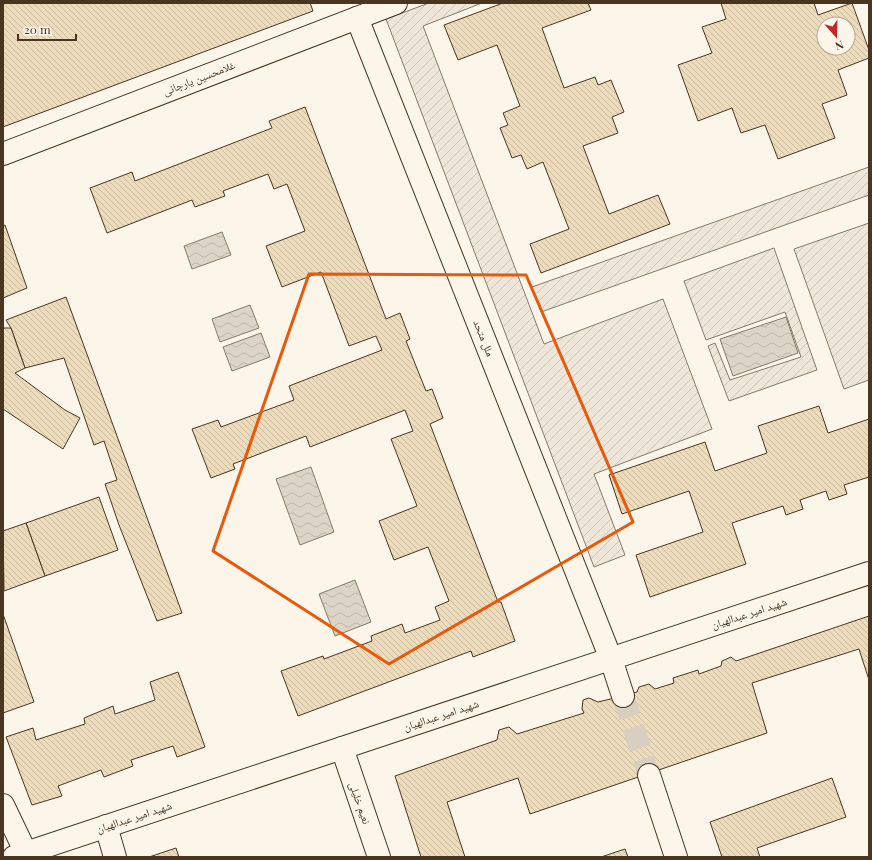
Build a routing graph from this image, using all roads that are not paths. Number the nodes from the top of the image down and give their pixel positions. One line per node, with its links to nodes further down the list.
1 (396, 3): 2 (street, غلامحسین یارجانی)
2 (357, 18): 3 (street, غلامحسین یارجانی); 5 (street, ملل متحد)
3 (3, 154)
4 (869, 573): 5 (street, شهید امیر عبدالهیان)
5 (611, 659): 6 (street, ملل متحد); 7 (street, شهید امیر عبدالهیان)
6 (623, 696)
7 (342, 748): 10 (street, شهید امیر عبدالهیان); 13 (street, نعیم خلیلی)
8 (649, 775): 14 (street)
9 (3, 805): 11 (street)
10 (106, 826): 11 (street, شهید امیر عبدالهیان); 12 (street)
11 (20, 855)
12 (115, 857)
13 (379, 857)
14 (676, 857)

